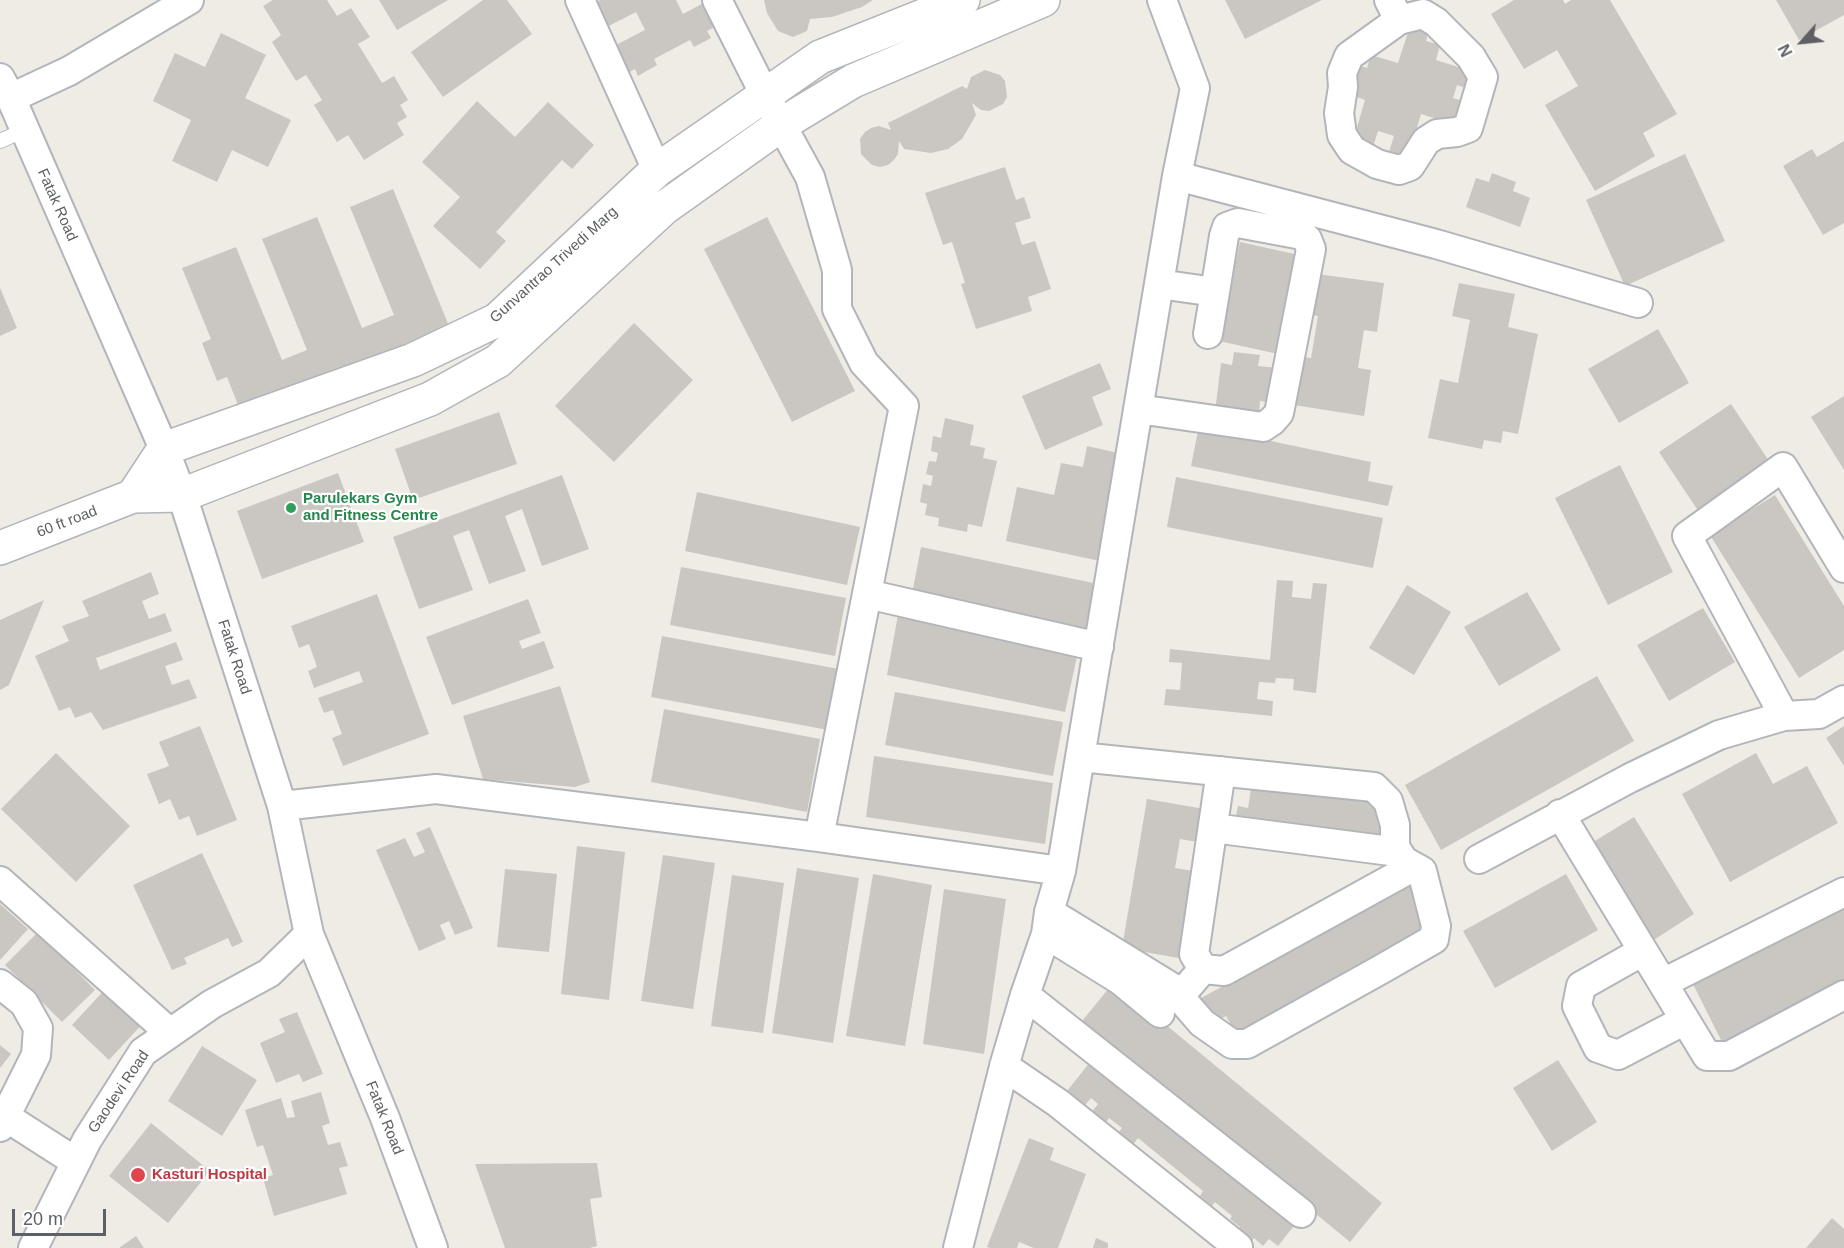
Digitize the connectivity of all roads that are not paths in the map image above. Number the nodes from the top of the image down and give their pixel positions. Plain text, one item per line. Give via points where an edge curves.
1 (189, 0) edge
2 (580, 0) edge
3 (717, 0) edge
4 (963, 0) edge
5 (1044, 0) edge
6 (1162, 0) edge
7 (1394, 10) edge
8 (5, 88) edge
9 (765, 95) junction
10 (782, 124) junction
11 (12, 136) edge
12 (657, 170) junction
13 (1177, 176) junction
14 (625, 222) junction
15 (1159, 284) junction
16 (1215, 292) junction
17 (1638, 303) dead end
18 (507, 331) junction
19 (1208, 334) dead end
20 (1138, 409) junction
21 (164, 449) junction
22 (182, 495) junction
23 (133, 496) junction
24 (0, 548) edge
25 (1844, 568) edge
26 (867, 594) junction
27 (1099, 647) junction
28 (1844, 700) edge
29 (1784, 716) junction
30 (1080, 757) junction
31 (1221, 771) junction
32 (282, 806) junction
33 (1560, 814) junction
34 (1214, 828) junction
35 (819, 837) junction
36 (1479, 859) dead end
37 (1406, 860) junction
38 (1061, 871) junction
39 (0, 881) edge
40 (1844, 892) edge
41 (1047, 923) junction
42 (309, 934) junction
43 (1643, 951) junction
44 (1203, 969) junction
45 (1664, 983) junction
46 (0, 984) edge
47 (1844, 994) edge
48 (1025, 995) junction
49 (1170, 1005) junction
50 (1685, 1020) junction
51 (170, 1033) junction
52 (1004, 1066) junction
53 (3, 1122) edge
54 (76, 1162) junction
55 (1301, 1213) dead end
56 (1238, 1247) edge
57 (33, 1248) edge
58 (434, 1248) edge
59 (958, 1248) edge

1 - 8 street via 69,70
2 - 12 street
3 - 9 street
4 - 9 street, Gunvantrao Trivedi Marg via 820,57
5 - 10 street via 853,81
6 - 13 street via 1195,88
7 - 7 street via 1423,14 1436,22 1472,57 1483,77 1468,128 1437,134 1426,141 1410,166 1399,170 1377,164 1352,150 1342,135 1339,113 1342,73 1349,56
8 - 11 street, Fatak Road
9 - 10 street
9 - 12 street, Gunvantrao Trivedi Marg
10 - 14 street via 664,208
10 - 26 street via 810,177 837,270 837,309 864,363 904,406
11 - 21 street, Fatak Road
12 - 14 street, Gunvantrao Trivedi Marg
13 - 15 street
13 - 17 street via 1436,244
14 - 18 street, Gunvantrao Trivedi Marg
15 - 16 street
15 - 20 street
16 - 19 street
16 - 20 street via 1227,227 1238,223 1308,239 1311,249 1279,413 1263,427
18 - 21 street, Gunvantrao Trivedi Marg via 413,360
18 - 22 street via 498,361 430,399
20 - 27 street
21 - 22 street, Fatak Road
21 - 23 street
22 - 23 street
22 - 32 street, Fatak Road
23 - 24 street, 60 ft road
25 - 29 street via 1784,467 1687,536
26 - 27 street
26 - 35 street
27 - 30 street
28 - 29 street via 1819,714
29 - 33 street via 1719,735
30 - 31 street
30 - 38 street
31 - 34 street
31 - 37 street via 1374,787 1388,801 1395,825 1395,847
32 - 35 street via 436,789
32 - 42 street, Fatak Road
33 - 36 street
33 - 43 street
34 - 37 street
34 - 44 street via 1194,954
35 - 38 street
37 - 44 street via 1224,971
37 - 49 street via 1422,871 1436,926 1434,939 1247,1044 1232,1044
38 - 41 street
39 - 51 street
40 - 45 street
41 - 48 street
41 - 49 street via 1171,987
42 - 51 street, Gaodevi Road via 269,973 212,1004
42 - 58 street, Fatak Road
43 - 45 street
43 - 50 street via 1581,986 1577,1006 1598,1048 1618,1055
44 - 49 street
45 - 50 street
46 - 53 street via 24,1003 38,1028 36,1055
47 - 50 street via 1729,1056 1707,1056
48 - 52 street
48 - 55 street
51 - 54 street, Gaodevi Road via 143,1052
52 - 56 street via 1058,1103
52 - 59 street
53 - 54 street
54 - 57 street, Gaodevi Road

